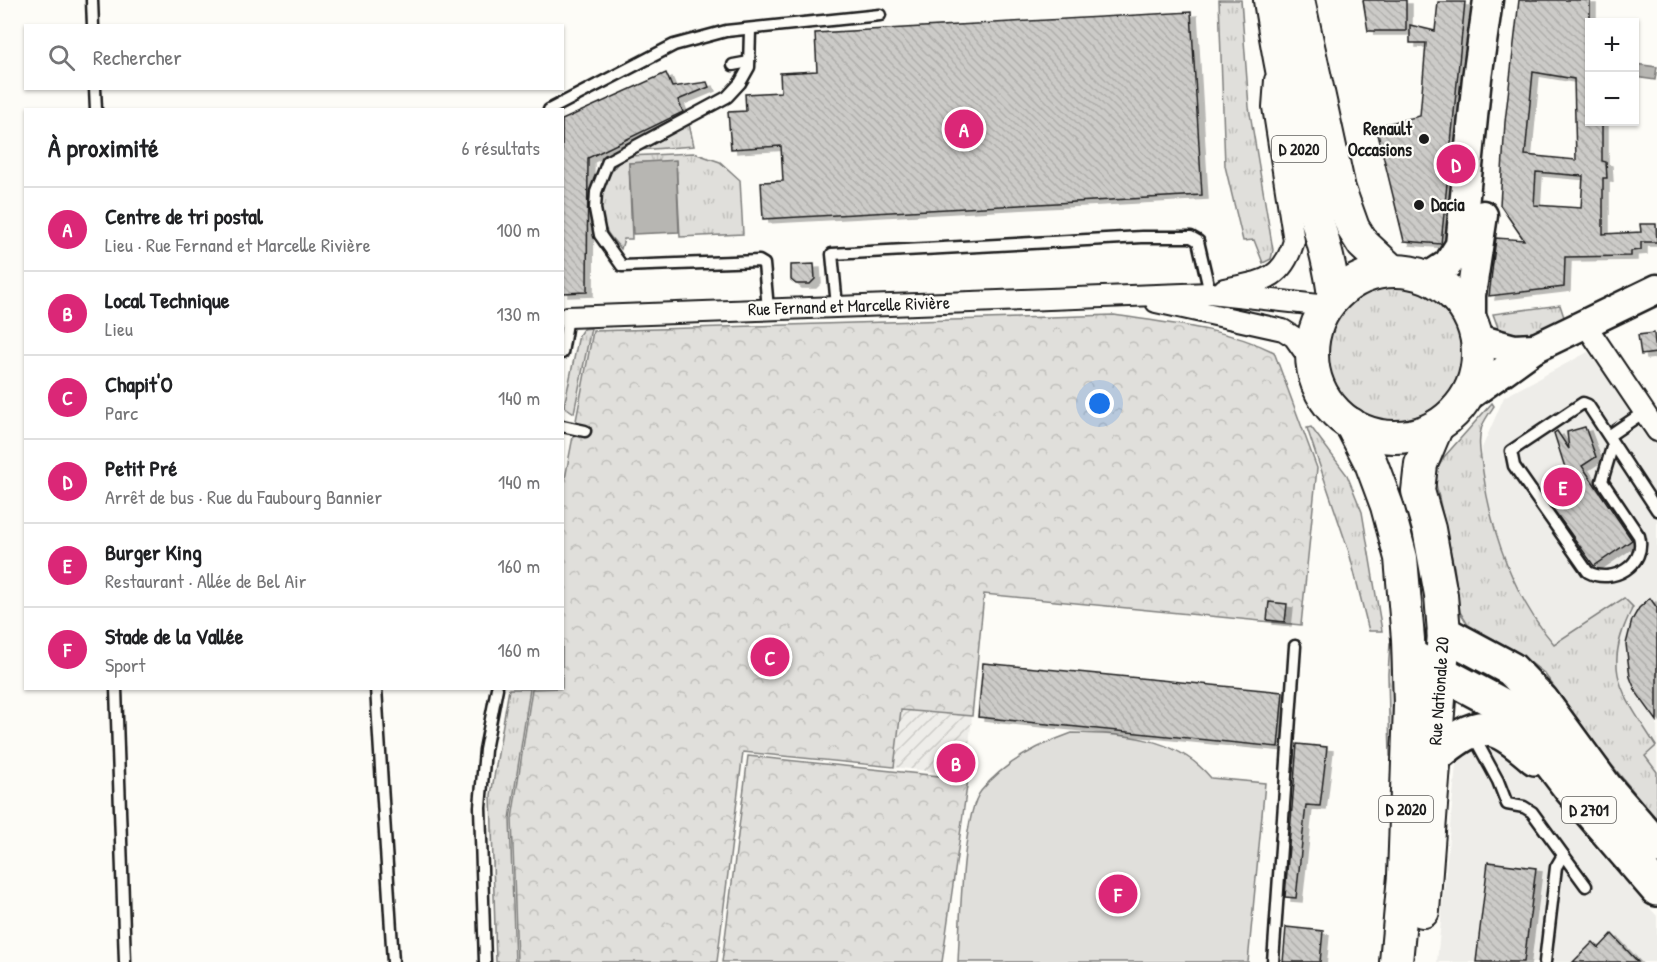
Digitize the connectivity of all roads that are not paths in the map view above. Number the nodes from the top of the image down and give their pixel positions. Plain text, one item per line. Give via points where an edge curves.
1 (92, 0) edge
2 (1270, 0) edge
3 (1298, 0) edge
4 (1488, 0) edge
5 (880, 15) dead end
6 (93, 24) edge
7 (750, 30) junction
8 (1278, 53) junction
9 (1481, 54) junction
10 (749, 62) junction
11 (733, 64) dead end
12 (95, 90) edge
13 (96, 108) edge
14 (553, 108) edge
15 (1392, 271) junction
16 (1428, 277) junction
17 (1657, 288) edge
18 (1210, 293) junction
19 (1130, 297) junction
20 (1330, 302) junction
21 (837, 306) junction
22 (768, 309) junction
23 (565, 317) edge
24 (1585, 324) junction
25 (1474, 329) junction
26 (1535, 348) junction
27 (1312, 364) junction
28 (1467, 397) junction
29 (1644, 412) junction
30 (1351, 424) junction
31 (564, 426) edge
32 (1437, 426) junction
33 (585, 431) dead end
34 (1657, 431) edge
35 (1612, 440) junction
36 (1657, 510) edge
37 (1444, 633) junction
38 (1295, 646) dead end
39 (1410, 656) junction
40 (1441, 674) junction
41 (116, 690) edge
42 (376, 690) edge
43 (497, 690) edge
44 (1470, 730) junction
45 (1435, 756) junction
46 (1570, 788) junction
47 (1657, 847) edge
48 (1563, 855) junction
49 (1586, 886) dead end
50 (1657, 889) edge
51 (125, 962) edge
52 (393, 962) edge
53 (484, 962) edge
54 (1273, 962) edge
55 (1396, 962) edge
56 (1418, 962) edge
57 (1545, 962) edge

1 - 6 lane
2 - 8 main road, D 2020
3 - 15 main road, D 2020 via 1339,189 1363,244
4 - 9 main road
5 - 7 lane
7 - 10 lane
7 - 14 lane via 726,31 674,45
8 - 18 street via 1273,107 1294,241 1290,255 1275,275 1263,282
8 - 20 main road, D 2020 via 1306,183 1332,270
9 - 16 main road via 1460,244 1448,264
9 - 25 main road via 1488,159 1471,294
10 - 11 lane
10 - 22 lane via 746,74 727,97 613,156 600,180 595,209 600,235 622,266 759,261 767,272
12 - 13 lane
15 - 16 main road, Rue Nationale 20 / D 2020
15 - 20 main road, Rue Nationale 20 / D 2020 via 1360,278
16 - 25 main road, Rue Nationale 20 / D 2020 via 1461,302
17 - 24 main road
18 - 19 street, Rue Fernand et Marcelle Rivière
18 - 20 street, Rue Fernand et Marcelle Rivière
18 - 21 lane via 1198,241 1191,237 1142,237 832,254
19 - 21 street, Rue Fernand et Marcelle Rivière
19 - 27 street, Rue Fernand et Marcelle Rivière via 1283,330 1294,337
20 - 27 main road, Rue Nationale 20 / D 2020 via 1314,334
21 - 22 street, Rue Fernand et Marcelle Rivière
22 - 23 street, Rue Fernand et Marcelle Rivière
24 - 26 main road
24 - 29 street
25 - 26 main road via 1514,349
25 - 28 main road, Rue Nationale 20 / D 2020 via 1478,363
26 - 28 main road
27 - 30 main road, Rue Nationale 20 / D 2020 via 1319,387 1332,408
28 - 32 main road, Rue Nationale 20 / D 2020 via 1454,414
29 - 34 street
29 - 35 lane
30 - 32 main road, Rue Nationale 20 / D 2020 via 1384,436 1420,434
30 - 39 main road, Rue Nationale 20 / D 2020 via 1371,463 1401,558
31 - 33 lane
32 - 37 main road, Rue Nationale 20 / D 2020 via 1420,464 1418,491 1442,595
35 - 35 lane via 1588,405 1582,404 1510,452 1514,466 1550,519 1588,572 1598,578 1616,576 1629,567 1641,544 1602,481
35 - 36 lane
37 - 40 main road, Rue Nationale 20
37 - 47 highway, D 2701 via 1511,669 1542,701 1605,788
38 - 54 lane
39 - 40 highway, D 2701
39 - 55 main road, Rue Nationale 20 / D 2020 via 1404,876
40 - 45 main road, Rue Nationale 20 / D 2020
40 - 46 highway, D 2701 via 1511,710
41 - 51 lane
42 - 52 lane
43 - 53 lane via 485,750 480,807
44 - 45 highway
44 - 46 highway, D 2701 via 1504,733
44 - 48 lane via 1507,804 1532,812
45 - 56 main road, Rue Nationale 20 / D 2020
46 - 50 highway, D 2701
48 - 49 lane
48 - 57 lane via 1556,867

